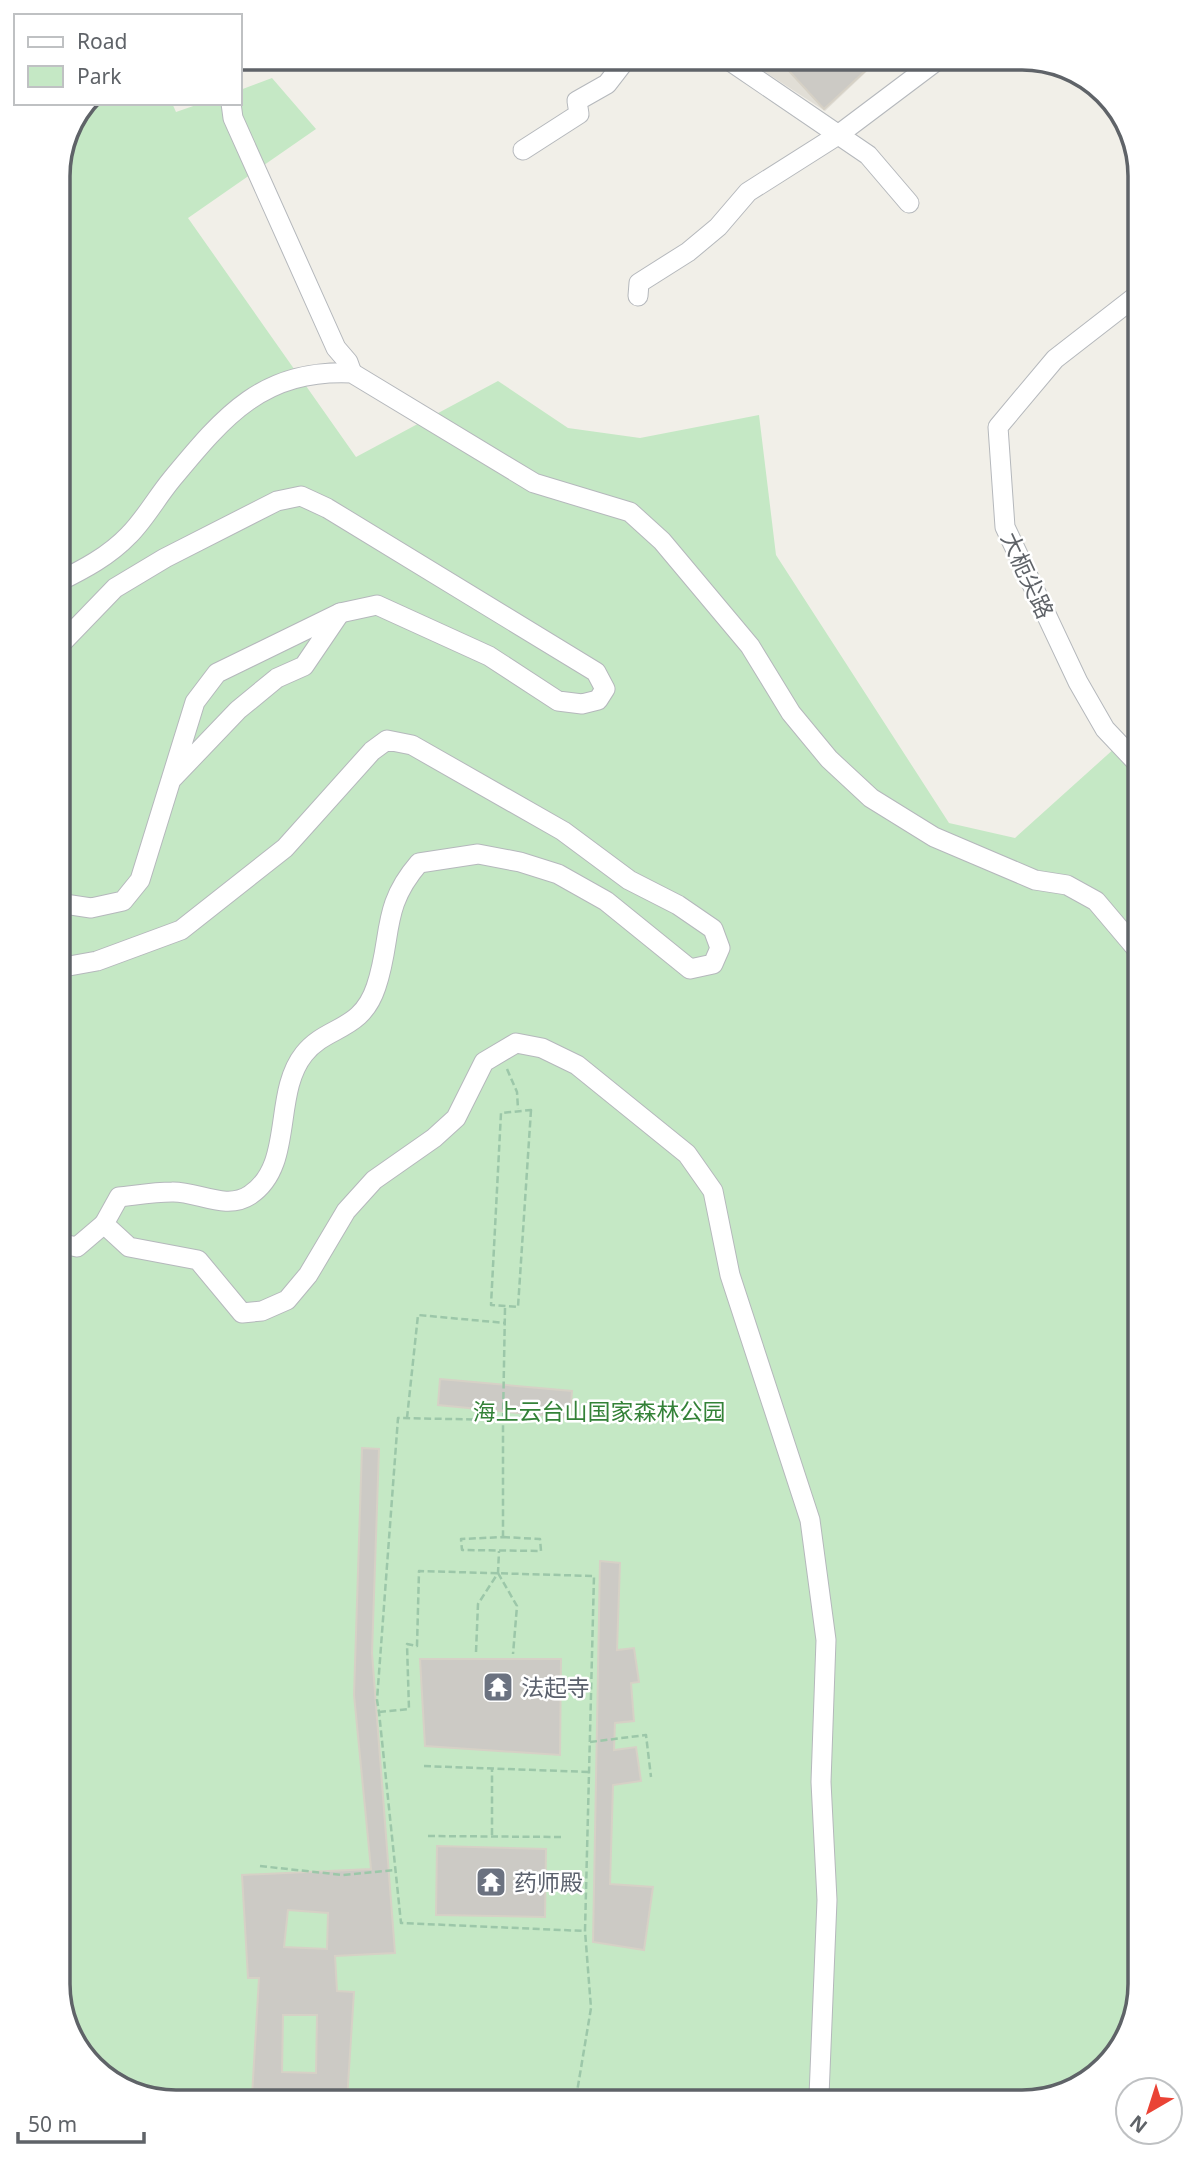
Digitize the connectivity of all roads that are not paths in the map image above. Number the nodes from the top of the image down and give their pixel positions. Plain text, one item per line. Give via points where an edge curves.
1 (618, 70) edge
2 (743, 70) edge
3 (924, 70) edge
4 (231, 105) edge
5 (838, 135) junction
6 (523, 150) dead end
7 (909, 203) dead end
8 (638, 296) dead end
9 (1128, 302) edge
10 (352, 373) junction
11 (70, 576) edge
12 (340, 613) junction
13 (70, 635) edge
14 (1128, 753) edge
15 (171, 780) junction
16 (70, 905) edge
17 (1128, 939) edge
18 (70, 966) edge
19 (104, 1224) junction
20 (70, 1246) edge
21 (819, 2090) edge

1 - 6 street via 607,84 577,101 579,114
2 - 5 street
3 - 5 street
4 - 10 street via 233,118 336,348
5 - 7 street via 869,155
5 - 8 street via 748,192 718,227 639,283
9 - 14 street, 大枙尖路 via 1055,359 998,427 1004,527 1079,682 1105,729
10 - 11 street via 319,371 276,383 233,411 130,534 99,562
10 - 17 street via 534,483 630,512 662,541 750,646 790,713 829,759 871,798 934,837 1096,901
12 - 13 street via 377,605 489,656 558,701 582,704 598,700 605,689 596,672 301,496 276,501 165,558 115,588
12 - 15 street via 304,666 277,678 238,710
12 - 15 street via 217,673 195,702
15 - 16 street via 140,880 123,901 91,908
18 - 19 street via 97,961 181,930 285,848 387,740 412,745 563,831 629,880 713,929 720,948 713,964 690,969 606,901 558,874 520,862 478,853 419,863 394,898 376,988 362,1015 304,1053 287,1089 272,1171 249,1196 223,1202 175,1191 119,1197
19 - 20 street via 77,1247
19 - 21 street via 129,1247 198,1259 242,1312 262,1311 287,1300 346,1210 374,1180 456,1118 484,1062 516,1043 542,1048 577,1065 687,1154 713,1191 730,1275 810,1520 826,1640 821,1782 827,1900

